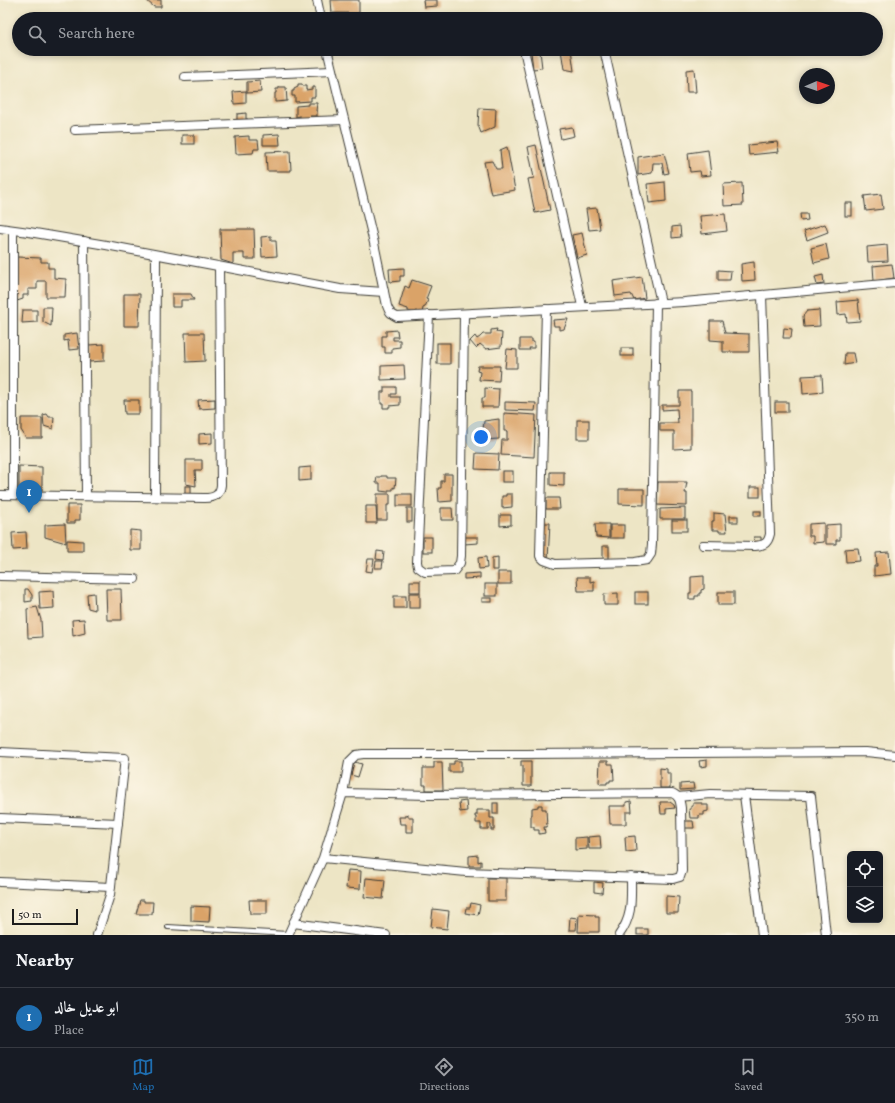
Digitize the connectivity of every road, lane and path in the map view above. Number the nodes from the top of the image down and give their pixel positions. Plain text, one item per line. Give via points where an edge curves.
1 (317, 0) edge
2 (319, 12) edge
3 (329, 56) edge
4 (525, 56) edge
5 (606, 56) edge
6 (332, 71) junction
7 (185, 77) dead end
8 (344, 120) junction
9 (75, 130) dead end
10 (0, 228) edge
11 (12, 230) junction
12 (84, 241) junction
13 (156, 255) junction
14 (219, 267) junction
15 (895, 283) edge
16 (384, 292) junction
17 (762, 295) junction
18 (659, 303) junction
19 (582, 306) junction
20 (546, 309) junction
21 (464, 314) junction
22 (429, 316) junction
23 (0, 495) edge
24 (13, 495) junction
25 (86, 496) junction
26 (155, 497) junction
27 (703, 544) dead end
28 (0, 576) edge
29 (135, 579) dead end
30 (0, 752) edge
31 (895, 755) edge
32 (343, 793) junction
33 (744, 795) junction
34 (678, 798) junction
35 (0, 818) edge
36 (118, 823) junction
37 (323, 858) junction
38 (631, 877) junction
39 (0, 882) edge
40 (111, 887) junction
41 (293, 923) junction
42 (168, 928) dead end
43 (358, 933) edge
44 (97, 935) edge
45 (288, 935) edge
46 (386, 935) edge
47 (619, 935) edge
48 (762, 935) edge
49 (826, 935) edge

1 - 2 street
3 - 6 street
4 - 19 street
5 - 18 street
6 - 7 street
6 - 8 street
8 - 9 street
8 - 16 street
10 - 11 street
11 - 12 street
11 - 24 street
12 - 13 street
12 - 25 street
13 - 14 street
13 - 26 street
14 - 16 street via 340,289
14 - 26 street via 221,489 217,496 212,498
15 - 17 street
16 - 22 street via 388,310 397,317
17 - 18 street
17 - 27 street via 770,534 768,542 764,545
18 - 19 street
18 - 20 street via 652,544 651,554 647,560 635,562 555,564 540,556
19 - 20 street
20 - 21 street
21 - 22 street
21 - 22 street via 460,563 454,571 425,572 418,568 417,562
23 - 24 street
24 - 25 street
25 - 26 street
28 - 29 street
30 - 36 street via 125,758
31 - 32 street via 866,752 363,754 356,755 349,762
32 - 34 street via 672,793
32 - 37 street
33 - 34 street via 710,794
33 - 48 street
33 - 49 street via 811,796
34 - 38 street via 681,808 680,877
35 - 36 street
36 - 40 street
37 - 38 street via 466,872
37 - 41 street
38 - 47 street via 631,910
39 - 40 street
40 - 44 street
41 - 43 street
41 - 45 street
42 - 45 lane
43 - 46 street

